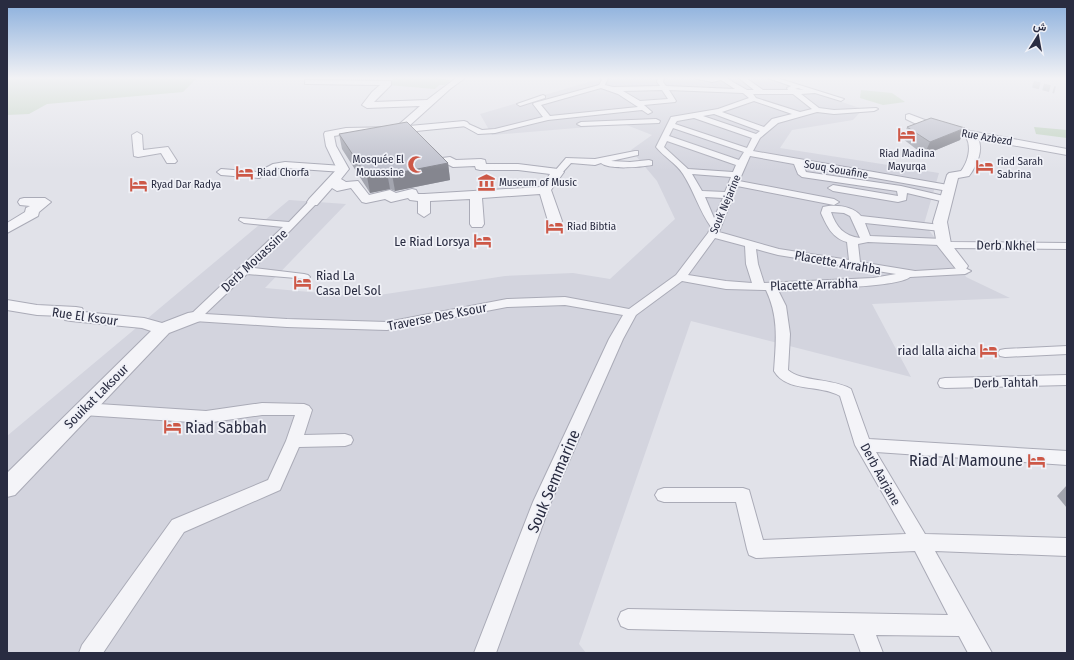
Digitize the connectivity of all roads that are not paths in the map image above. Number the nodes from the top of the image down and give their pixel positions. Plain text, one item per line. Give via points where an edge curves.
1 (423, 109) edge
2 (558, 109) dead end
3 (625, 109) edge
4 (647, 109) edge
5 (713, 109) edge
6 (714, 109) edge
7 (720, 109) edge
8 (729, 109) edge
9 (783, 109) edge
10 (816, 109) joint
11 (874, 109) dead end
12 (542, 111) junction
13 (606, 113) junction
14 (742, 113) dead end
15 (530, 114) dead end
16 (798, 114) junction
17 (695, 116) junction
18 (909, 117) dead end
19 (548, 118) junction
20 (774, 120) junction
21 (664, 123) junction
22 (807, 123) dead end
23 (464, 124) joint
24 (576, 124) dead end
25 (546, 127) dead end
26 (404, 129) junction
27 (495, 131) junction
28 (722, 133) junction
29 (970, 134) junction
30 (136, 135) dead end
31 (710, 138) junction
32 (700, 142) junction
33 (690, 146) junction
34 (748, 151) junction
35 (1067, 152) edge
36 (635, 153) dead end
37 (171, 161) dead end
38 (595, 162) junction
39 (798, 162) junction
40 (649, 163) dead end
41 (343, 169) junction
42 (686, 171) junction
43 (221, 172) dead end
44 (558, 172) junction
45 (253, 175) junction
46 (736, 179) junction
47 (331, 182) junction
48 (826, 182) junction
49 (242, 184) dead end
50 (546, 190) junction
51 (947, 193) junction
52 (476, 194) junction
53 (699, 194) junction
54 (730, 196) junction
55 (424, 198) junction
56 (24, 202) dead end
57 (313, 202) joint
58 (836, 206) junction
59 (424, 213) dead end
60 (858, 219) junction
61 (244, 220) dead end
62 (554, 221) dead end
63 (477, 224) dead end
64 (292, 225) junction
65 (940, 228) junction
66 (7, 229) edge
67 (715, 230) junction
68 (866, 239) junction
69 (852, 240) junction
70 (944, 243) junction
71 (750, 245) junction
72 (1067, 246) edge
73 (855, 265) junction
74 (963, 268) joint
75 (243, 270) junction
76 (916, 274) junction
77 (304, 277) dead end
78 (680, 277) junction
79 (764, 286) junction
80 (7, 305) edge
81 (631, 313) junction
82 (194, 317) junction
83 (163, 329) junction
84 (1067, 350) edge
85 (1005, 353) dead end
86 (1067, 380) edge
87 (945, 383) dead end
88 (82, 409) junction
89 (345, 440) dead end
90 (294, 441) junction
91 (864, 445) junction
92 (1067, 458) edge
93 (7, 488) edge
94 (664, 495) dead end
95 (920, 542) junction
96 (1067, 547) edge
97 (628, 619) dead end
98 (861, 624) junction
99 (965, 626) junction
100 (90, 653) edge
101 (485, 653) edge
102 (872, 653) edge
103 (981, 653) edge

1 - 26 street
2 - 12 street
3 - 13 street
4 - 21 street
5 - 21 street
6 - 17 street
7 - 20 street
8 - 14 street
9 - 16 street
10 - 11 street via 834,112
10 - 16 street
12 - 15 street
12 - 19 street
13 - 19 street
13 - 21 street
16 - 20 street
17 - 21 street
17 - 34 street
18 - 29 street, Rue Azbezd via 926,125
19 - 27 street
20 - 22 street
20 - 34 street
21 - 24 street
21 - 28 street
21 - 31 street
21 - 32 street
21 - 33 street
21 - 42 street via 660,147
23 - 26 street
23 - 27 street via 481,132
25 - 27 street
26 - 41 street via 330,134 331,146
26 - 44 street via 438,162 482,162 480,167 518,167
28 - 31 street
28 - 34 street
29 - 35 street, Rue Azbezd
29 - 51 street via 975,143 971,165 965,174 953,174
30 - 37 street via 138,154 164,150
31 - 32 street
31 - 34 street
32 - 33 street
32 - 34 street
33 - 34 street
34 - 39 street, Souq Souafine
34 - 46 street, Souk Nejarine
36 - 38 street
38 - 40 street via 623,165
38 - 44 street via 569,160
39 - 48 street via 802,174
39 - 51 street, Souq Souafine
41 - 45 street via 282,165 261,175
41 - 47 street
42 - 46 street
42 - 53 street
43 - 45 street
44 - 50 street
45 - 49 street
46 - 54 street, Souk Nejarine
46 - 58 street
47 - 55 street via 340,182 337,187 354,184 366,199 390,194 391,198 412,193 414,197
47 - 57 street
48 - 51 street via 898,199 903,198 901,189
48 - 58 street
50 - 52 street
50 - 62 street
51 - 65 street
52 - 55 street
52 - 63 street
53 - 54 street
53 - 67 street
54 - 67 street, Souk Nejarine
55 - 59 street
56 - 66 street via 44,202 32,211 33,213
57 - 64 street, Derb Mouassine
58 - 60 street via 853,212
58 - 69 street via 826,210 826,213 838,235
60 - 65 street
60 - 68 street
61 - 64 street
64 - 75 street, Derb Mouassine
65 - 70 street
67 - 71 street, Placette Arrahba
67 - 78 street, Souk Nejarine
68 - 69 street, Derb Nkhel
68 - 70 street, Derb Nkhel
69 - 73 street
70 - 72 street, Derb Nkhel
70 - 74 street
71 - 73 street, Placette Arrahba
71 - 79 street via 752,264
73 - 76 street, Placette Arrahba
74 - 76 street, Placette Arrahba
75 - 77 street
75 - 82 street, Derb Mouassine
76 - 79 street, Placette Arrabha via 873,282
78 - 79 street, Placette Arrabha via 726,285
78 - 81 street, Souk Nejarine
79 - 91 street, Derb Aarjane via 780,306 783,334 781,371 792,378 843,391 848,396
80 - 83 street, Rue El Ksour via 36,310 76,312 71,316 144,322
81 - 82 street, Traverse Des Ksour via 565,301 507,303 387,326
81 - 101 street, Souk Semmarine via 616,339 542,502
82 - 83 street, Souikat Laksour
83 - 88 street, Souikat Laksour
84 - 85 street
86 - 87 street, Derb Tahtah
88 - 90 street via 206,417 262,409 304,410
88 - 93 street, Souikat Laksour
89 - 90 street
90 - 100 street via 274,485 178,526
91 - 92 street
91 - 95 street, Derb Aarjane
94 - 95 street via 743,495 756,549
95 - 96 street
95 - 99 street, Derb Aarjane
97 - 98 street
98 - 99 street
98 - 102 street
99 - 103 street, Derb Aarjane

